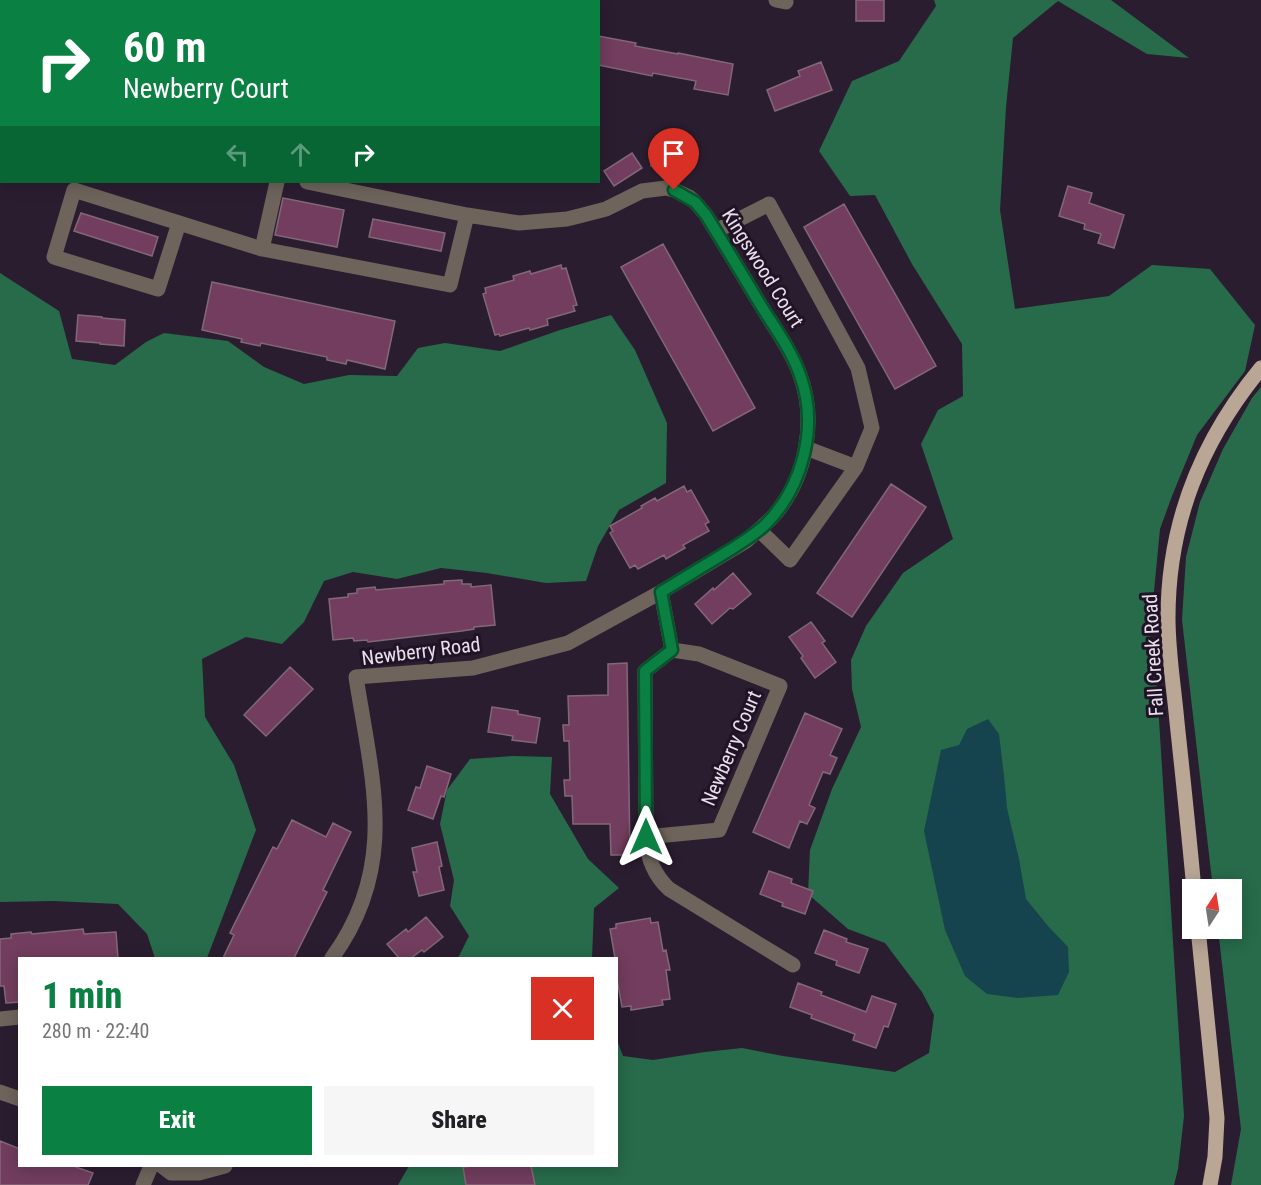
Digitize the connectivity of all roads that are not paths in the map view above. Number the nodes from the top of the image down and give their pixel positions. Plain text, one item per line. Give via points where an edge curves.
1 (277, 183) edge
2 (312, 183) edge
3 (467, 215) junction
4 (179, 223) junction
5 (716, 231) junction
6 (262, 249) junction
7 (1261, 368) edge
8 (806, 447) junction
9 (856, 467) junction
10 (759, 530) junction
11 (661, 592) junction
12 (672, 650) junction
13 (646, 837) junction
14 (1193, 879) edge
15 (1199, 939) edge
16 (333, 957) edge
17 (793, 965) dead end
18 (18, 1017) edge
19 (0, 1019) edge
20 (0, 1092) edge
21 (18, 1098) edge
22 (163, 1167) edge
23 (221, 1167) edge
24 (1210, 1185) edge

1 - 6 street
2 - 3 street, Kingswood Court
3 - 5 street, Kingswood Court via 519,223 567,219 606,209 642,191 666,188 695,202
3 - 6 street via 450,285
4 - 4 street via 74,190 54,257 158,289
4 - 6 street
5 - 8 street, Kingswood Court via 795,361 808,408
5 - 9 street via 769,204 858,368 872,428
7 - 14 main road, Fall Creek Road via 1233,404 1204,454 1182,515 1173,555 1168,596 1169,645
8 - 9 street
8 - 10 street, Newberry Road via 789,494
9 - 10 street via 790,560
10 - 11 street, Newberry Road
11 - 12 street
11 - 16 street, Newberry Road via 568,643 473,668 356,677 374,794 376,834 363,899
12 - 13 street via 645,671
12 - 13 street, Newberry Court via 699,654 780,686 719,830
13 - 17 street via 652,865 663,884
15 - 24 main road via 1217,1118
18 - 19 street
20 - 21 street
22 - 23 street via 171,1173 199,1173

